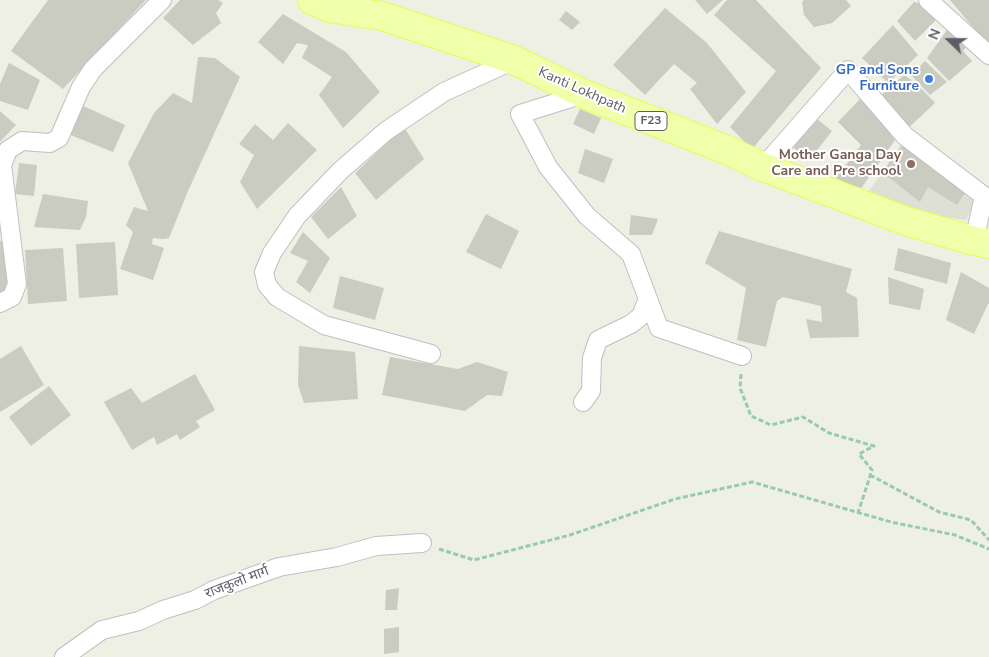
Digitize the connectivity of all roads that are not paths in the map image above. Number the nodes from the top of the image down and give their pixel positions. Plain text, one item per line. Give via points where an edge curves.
1 (162, 0) edge
2 (312, 0) edge
3 (928, 0) edge
4 (989, 55) edge
5 (514, 60) junction
6 (584, 94) junction
7 (763, 167) junction
8 (982, 243) edge
9 (648, 299) junction
10 (0, 303) edge
11 (431, 354) dead end
12 (742, 356) road end
13 (582, 402) dead end
14 (422, 543) road end
15 (64, 657) edge

1 - 10 street via 93,70 81,87 59,138 50,143 22,141 8,150 2,164 17,284 12,297
2 - 5 main road, Kanti Lokhpath / F23 via 330,8 382,16
3 - 4 street
5 - 6 main road, Kanti Lokhpath / F23
5 - 11 street via 444,92 386,131 297,216 272,253 264,272 266,285 277,296 324,325
6 - 7 main road, Kanti Lokhpath / F23
6 - 9 street via 520,114 548,167 587,216 631,254
7 - 8 main road, Kanti Lokhpath / F23 via 906,222
7 - 8 street via 848,70 905,136 984,196
9 - 12 street via 659,328
9 - 13 street via 641,316 598,340 592,358 591,392
14 - 15 street, राजकुलो मार्ग via 376,546 279,567 139,622 102,630

